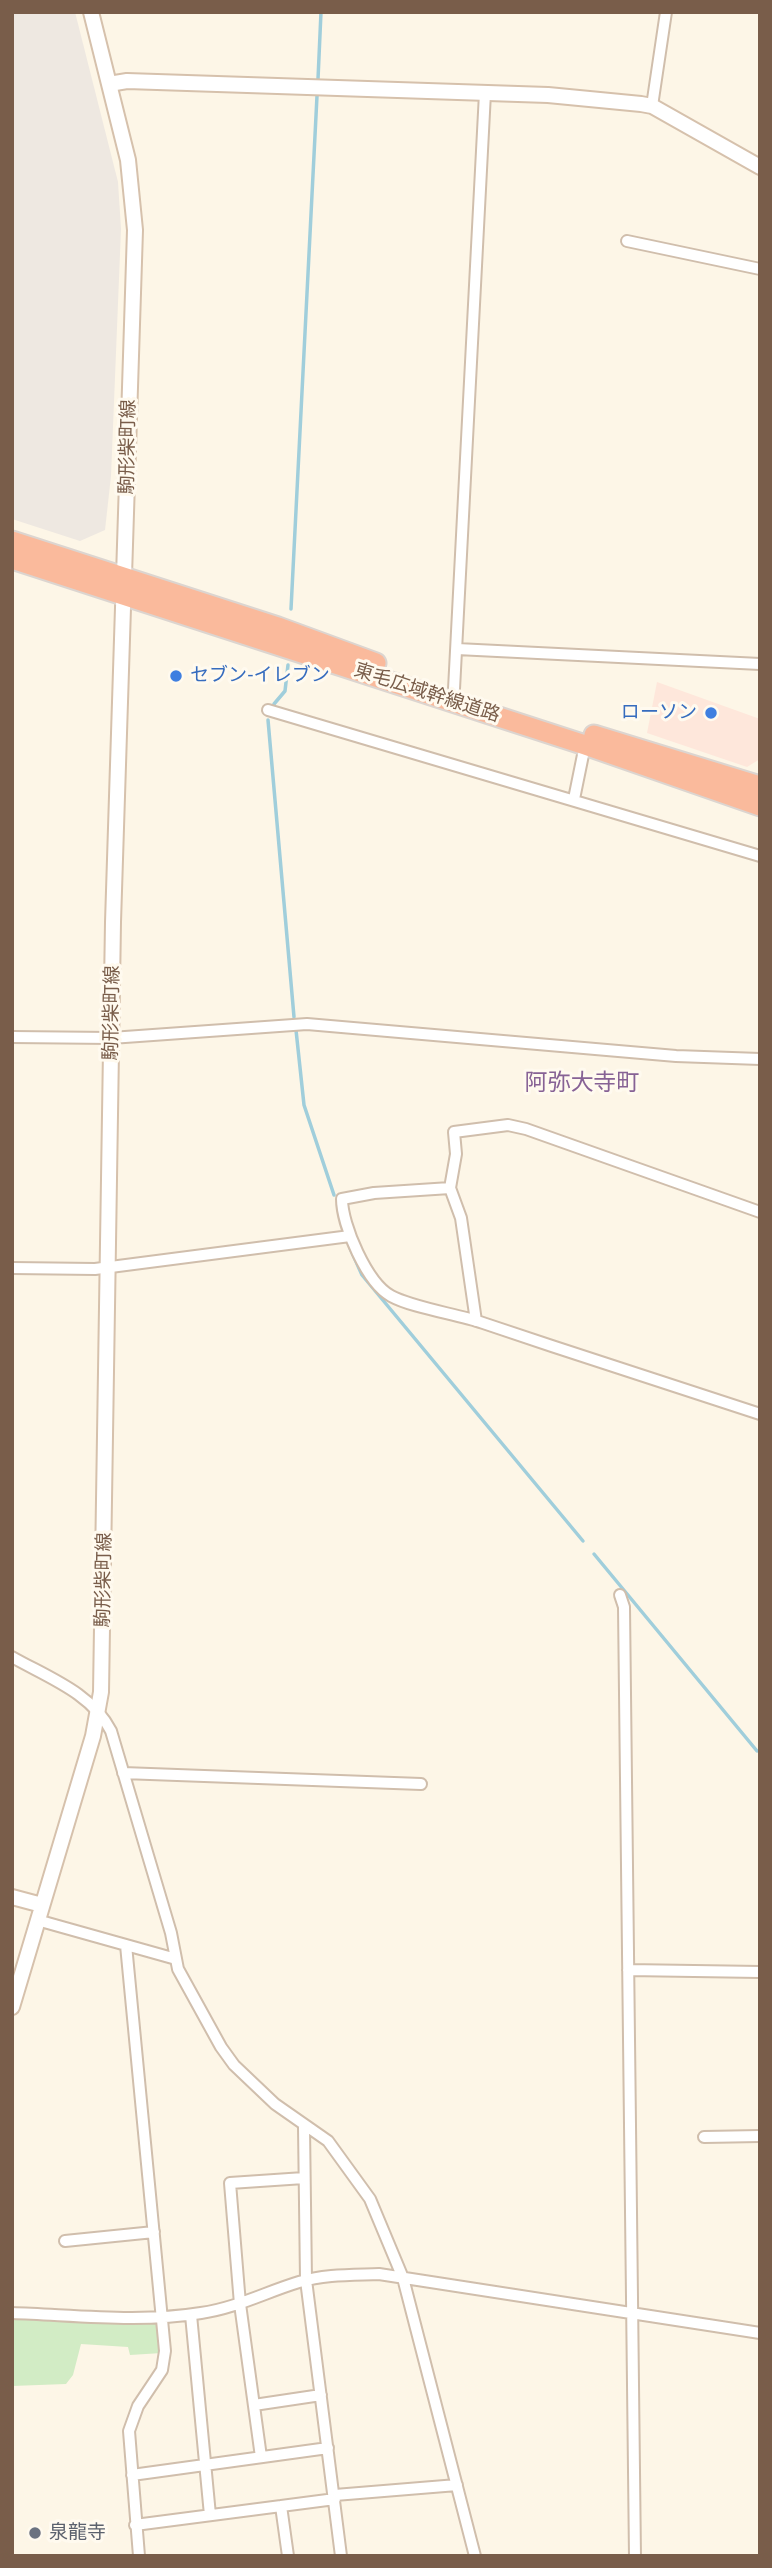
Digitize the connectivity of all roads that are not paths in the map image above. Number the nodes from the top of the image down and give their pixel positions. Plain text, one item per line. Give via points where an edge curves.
1 (91, 12) edge
2 (666, 12) edge
3 (109, 84) junction
4 (485, 93) junction
5 (652, 106) junction
6 (760, 167) edge
7 (627, 240) dead end
8 (760, 269) edge
9 (12, 541) edge
10 (12, 559) edge
11 (125, 587) junction
12 (457, 649) junction
13 (760, 664) edge
14 (454, 689) junction
15 (268, 710) dead end
16 (585, 745) junction
17 (760, 786) edge
18 (573, 799) junction
19 (760, 806) edge
20 (760, 856) edge
21 (12, 1037) edge
22 (111, 1038) junction
23 (760, 1059) edge
24 (450, 1188) junction
25 (760, 1212) edge
26 (350, 1236) junction
27 (12, 1268) edge
28 (108, 1268) junction
29 (476, 1321) junction
30 (760, 1414) edge
31 (620, 1595) dead end
32 (12, 1657) edge
33 (99, 1710) junction
34 (123, 1773) junction
35 (421, 1784) dead end
36 (12, 1896) edge
37 (12, 1904) edge
38 (40, 1912) junction
39 (126, 1945) junction
40 (176, 1959) junction
41 (628, 1970) junction
42 (760, 1972) edge
43 (12, 2007) edge
44 (304, 2127) junction
45 (760, 2136) edge
46 (704, 2137) dead end
47 (304, 2178) junction
48 (154, 2232) junction
49 (65, 2241) dead end
50 (403, 2278) junction
51 (306, 2280) junction
52 (240, 2305) junction
53 (12, 2313) edge
54 (632, 2314) junction
55 (191, 2315) junction
56 (162, 2317) junction
57 (760, 2333) edge
58 (321, 2395) junction
59 (254, 2405) junction
60 (328, 2448) junction
61 (261, 2457) junction
62 (205, 2465) junction
63 (132, 2474) junction
64 (457, 2485) junction
65 (335, 2497) junction
66 (281, 2506) junction
67 (210, 2515) junction
68 (135, 2525) junction
69 (139, 2556) edge
70 (288, 2556) edge
71 (341, 2556) edge
72 (475, 2556) edge
73 (635, 2556) edge

1 - 3 main road, 駒形柴町線
2 - 5 street
3 - 4 main road
3 - 11 main road, 駒形柴町線 via 134,207
4 - 5 main road
4 - 12 street
5 - 6 main road
7 - 8 street
9 - 11 highway, 東毛広域幹線道路
10 - 11 highway, 東毛広域幹線道路
11 - 14 highway, 東毛広域幹線道路
11 - 16 highway, 東毛広域幹線道路
11 - 22 main road, 駒形柴町線
12 - 13 street
12 - 14 street
14 - 17 highway, 東毛広域幹線道路
15 - 18 street
16 - 18 street
16 - 19 highway, 東毛広域幹線道路
18 - 20 street
21 - 22 street
22 - 23 street via 306,1024
22 - 28 main road, 駒形柴町線
24 - 25 street via 456,1154 454,1132 508,1125
24 - 26 street via 342,1199
24 - 29 street via 461,1217
26 - 28 street
26 - 29 street via 365,1266 391,1296
27 - 28 street
28 - 33 main road, 駒形柴町線
29 - 30 street
31 - 41 street via 624,1607
32 - 33 street
33 - 34 street via 111,1731
33 - 38 main road, 駒形柴町線
34 - 35 street
34 - 40 street
36 - 38 main road
37 - 38 main road
38 - 39 street
38 - 43 main road, 駒形柴町線
39 - 40 street
39 - 48 street
40 - 44 street via 226,2056
41 - 42 street
41 - 54 street
44 - 47 street
44 - 50 street via 328,2141 364,2188
45 - 46 street
47 - 51 street
47 - 52 street via 230,2183
48 - 49 street
48 - 56 street
50 - 51 street via 379,2274
50 - 54 street
50 - 64 street
51 - 52 street
51 - 58 street
52 - 55 street
52 - 59 street
53 - 56 street
54 - 57 street
54 - 73 street
55 - 56 street
55 - 62 street
56 - 63 street via 163,2370 130,2424
58 - 59 street
58 - 60 street
59 - 61 street
60 - 61 street
60 - 65 street
61 - 62 street
62 - 63 street
62 - 67 street
63 - 68 street
64 - 65 street
64 - 72 street
65 - 66 street
65 - 71 street
66 - 67 street
66 - 70 street
67 - 68 street
68 - 69 street

